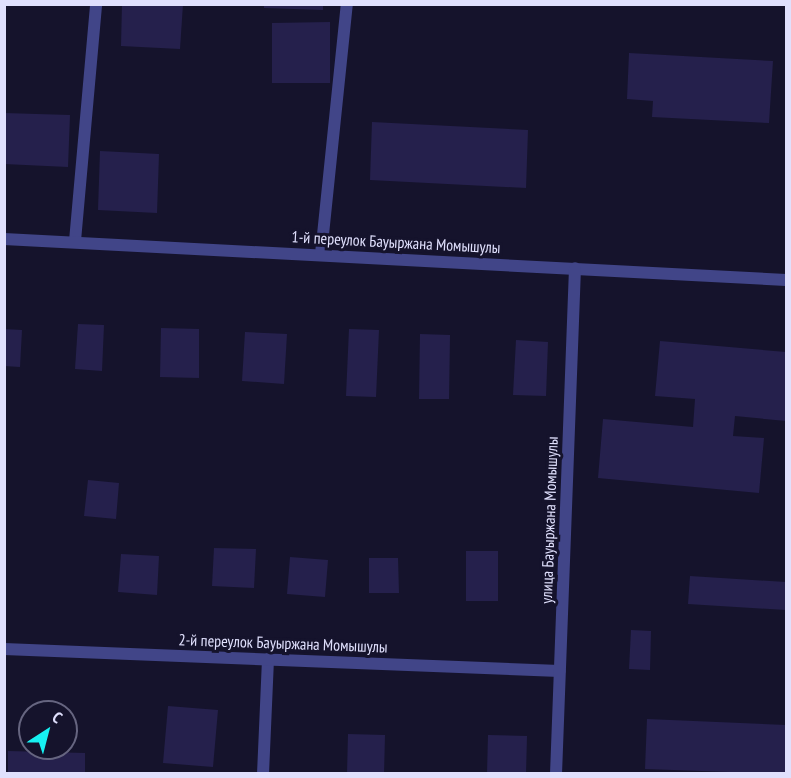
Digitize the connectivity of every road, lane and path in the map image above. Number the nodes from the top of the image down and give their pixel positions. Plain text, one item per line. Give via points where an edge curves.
1 (96, 4) edge
2 (347, 4) edge
3 (4, 239) edge
4 (75, 241) junction
5 (321, 254) junction
6 (575, 268) junction
7 (786, 280) edge
8 (4, 649) edge
9 (268, 659) junction
10 (560, 671) junction
11 (263, 774) edge
12 (556, 774) edge

1 - 4 street
2 - 5 street
3 - 4 street, 1-й переулок Бауыржана Момышулы
4 - 5 street, 1-й переулок Бауыржана Момышулы
5 - 6 street, 1-й переулок Бауыржана Момышулы
6 - 7 street, 1-й переулок Бауыржана Момышулы
6 - 10 street, улица Бауыржана Момышулы
8 - 9 street, 2-й переулок Бауыржана Момышулы
9 - 10 street, 2-й переулок Бауыржана Момышулы
9 - 11 street
10 - 12 street, улица Бауыржана Момышулы

